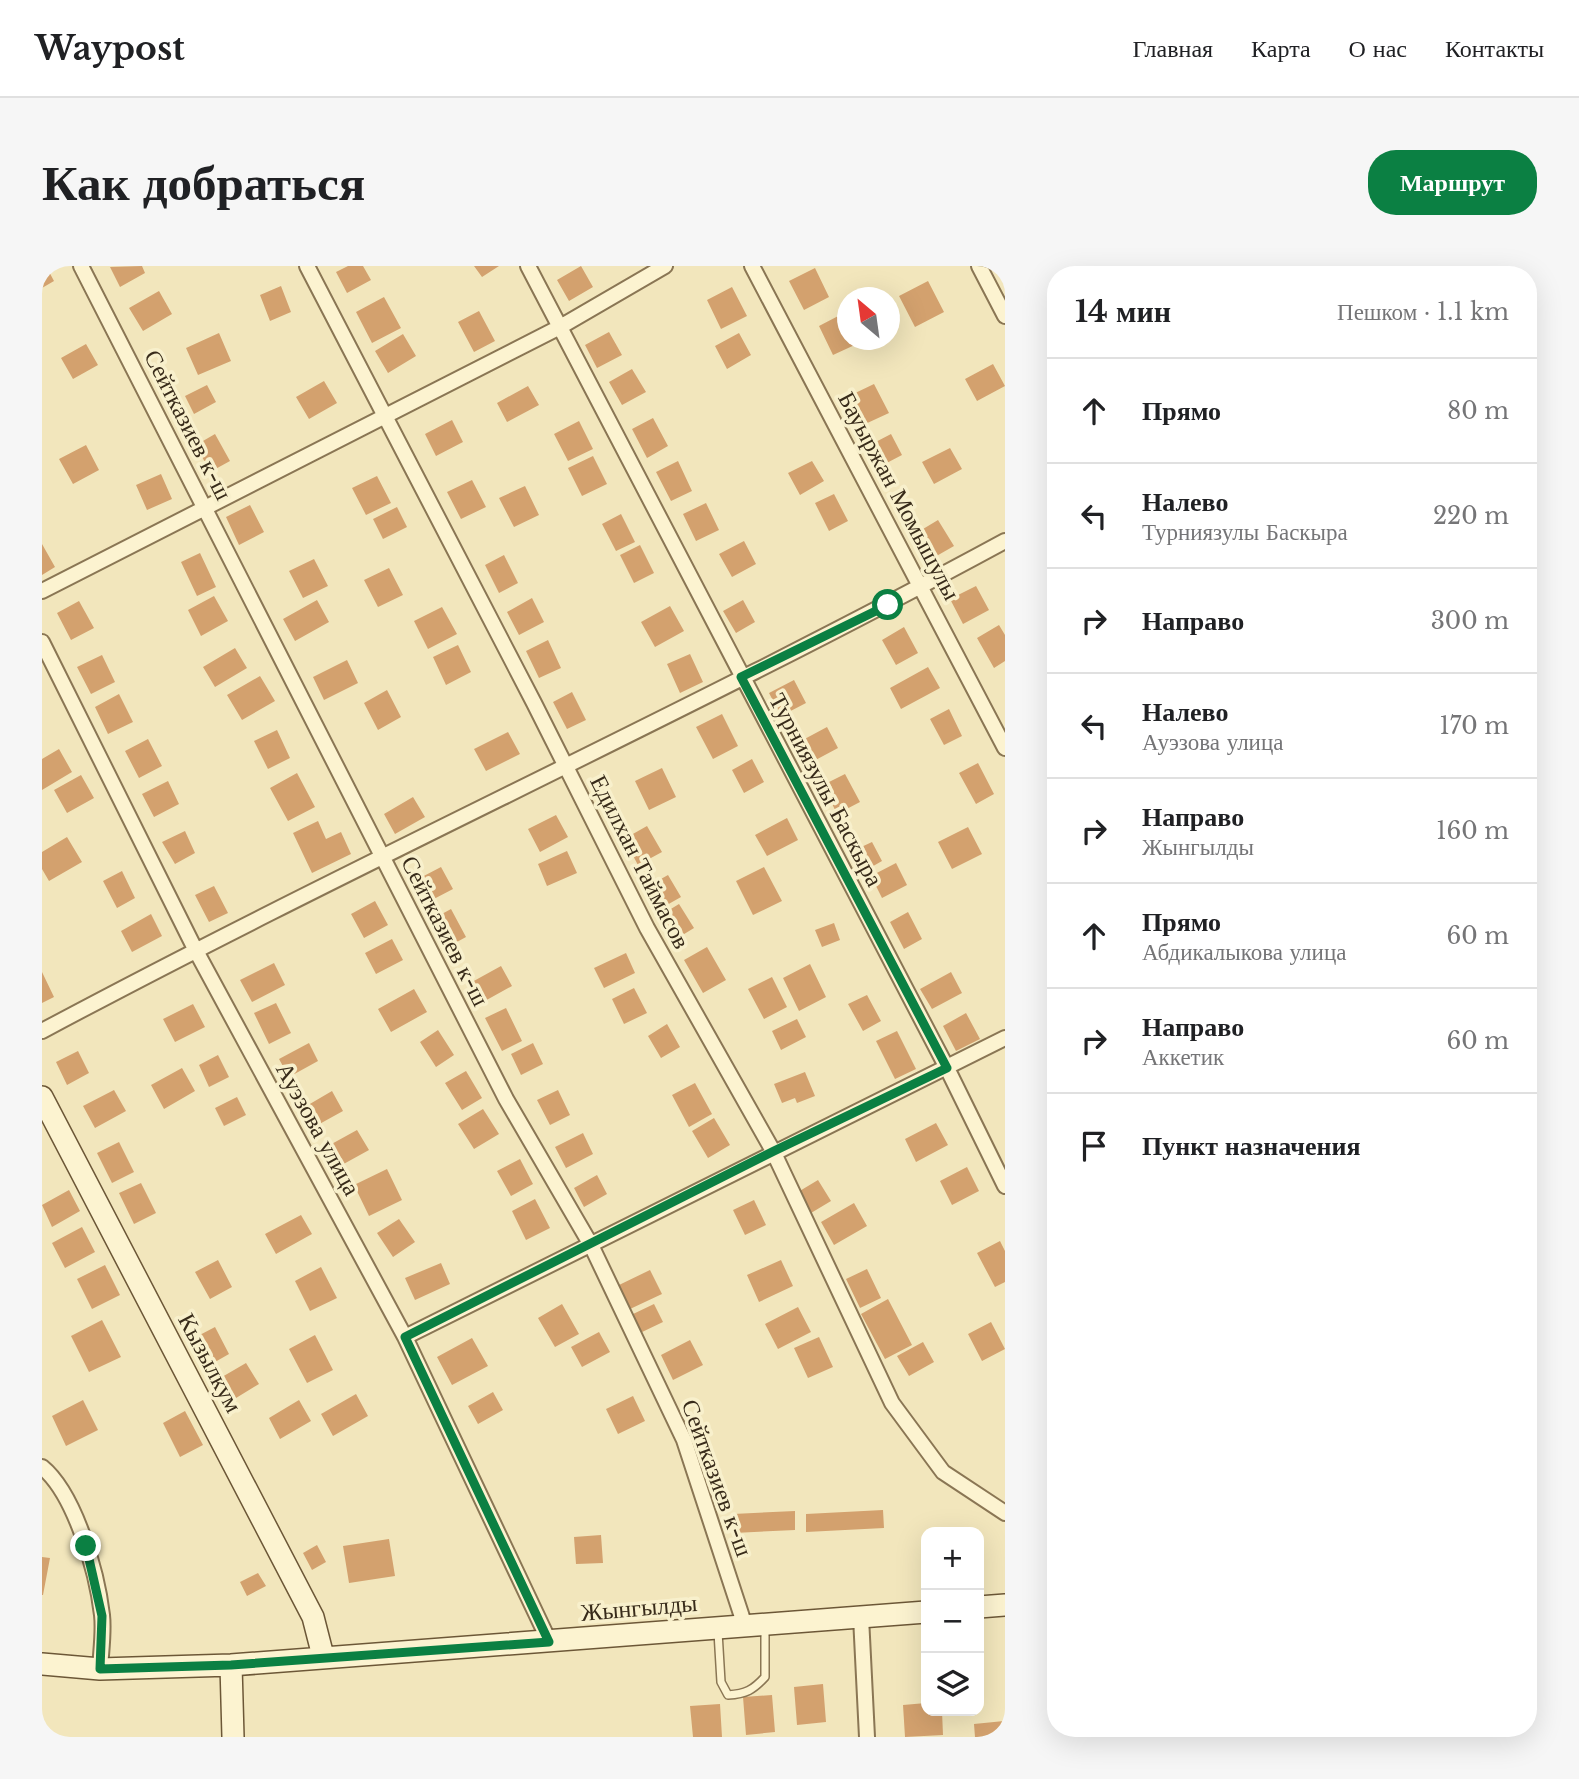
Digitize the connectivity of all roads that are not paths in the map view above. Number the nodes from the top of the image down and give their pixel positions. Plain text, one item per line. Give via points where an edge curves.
1 (81, 266) edge
2 (307, 266) edge
3 (528, 266) edge
4 (665, 266) edge
5 (752, 266) edge
6 (979, 266) edge
7 (1005, 316) edge
8 (560, 327) junction
9 (384, 416) junction
10 (205, 509) junction
11 (1005, 541) edge
12 (920, 587) junction
13 (42, 591) edge
14 (42, 642) edge
15 (741, 677) junction
16 (1005, 748) edge
17 (565, 765) junction
18 (382, 857) junction
19 (195, 949) junction
20 (42, 1031) edge
21 (1005, 1038) edge
22 (947, 1068) junction
23 (42, 1097) edge
24 (774, 1151) junction
25 (1005, 1186) edge
26 (591, 1245) junction
27 (405, 1337) junction
28 (42, 1467) edge
29 (1005, 1513) edge
30 (1005, 1605) edge
31 (984, 1607) edge
32 (921, 1612) edge
33 (861, 1617) junction
34 (755, 1625) junction
35 (718, 1628) junction
36 (549, 1642) junction
37 (323, 1656) junction
38 (42, 1664) edge
39 (231, 1665) junction
40 (100, 1669) junction
41 (233, 1737) edge
42 (867, 1737) edge

1 - 10 street, Сейтказиев к-ш
2 - 9 street, Едилхан Таймасов
3 - 8 street, Турниязулы Баскыра
4 - 8 street
5 - 12 street, Бауыржан Момышулы
6 - 7 street
8 - 9 street
8 - 15 street, Турниязулы Баскыра
9 - 10 street
9 - 17 street, Едилхан Таймасов
10 - 13 street
10 - 18 street, Сейтказиев к-ш
11 - 12 street
12 - 15 street
12 - 16 street, Бауыржан Момышулы
14 - 19 street, Ауэзова улица
15 - 17 street
15 - 22 street, Турниязулы Баскыра
17 - 18 street
17 - 24 street, Едилхан Таймасов via 647,928
18 - 19 street
18 - 26 street, Сейтказиев к-ш via 506,1099
19 - 20 street
19 - 27 street, Ауэзова улица
21 - 22 street
22 - 24 street
22 - 25 street, Турниязулы Баскыра
23 - 37 street, Кызылкум via 313,1617
24 - 26 street
24 - 29 street, Едилхан Таймасов via 892,1403 943,1472
26 - 27 street
26 - 34 street, Сейтказиев к-ш via 684,1440
27 - 36 street, Ауэзова улица
28 - 40 street via 55,1478 86,1546 102,1616
30 - 31 street
32 - 33 street, Жынгылды
33 - 34 street, Жынгылды
33 - 42 street
34 - 35 street, Жынгылды
34 - 35 lane via 765,1677 753,1690 739,1695 728,1695 721,1682
35 - 36 street, Жынгылды
36 - 37 street, Жынгылды
37 - 39 street, Жынгылды
38 - 40 street, Жынгылды
39 - 40 street, Жынгылды
39 - 41 street

